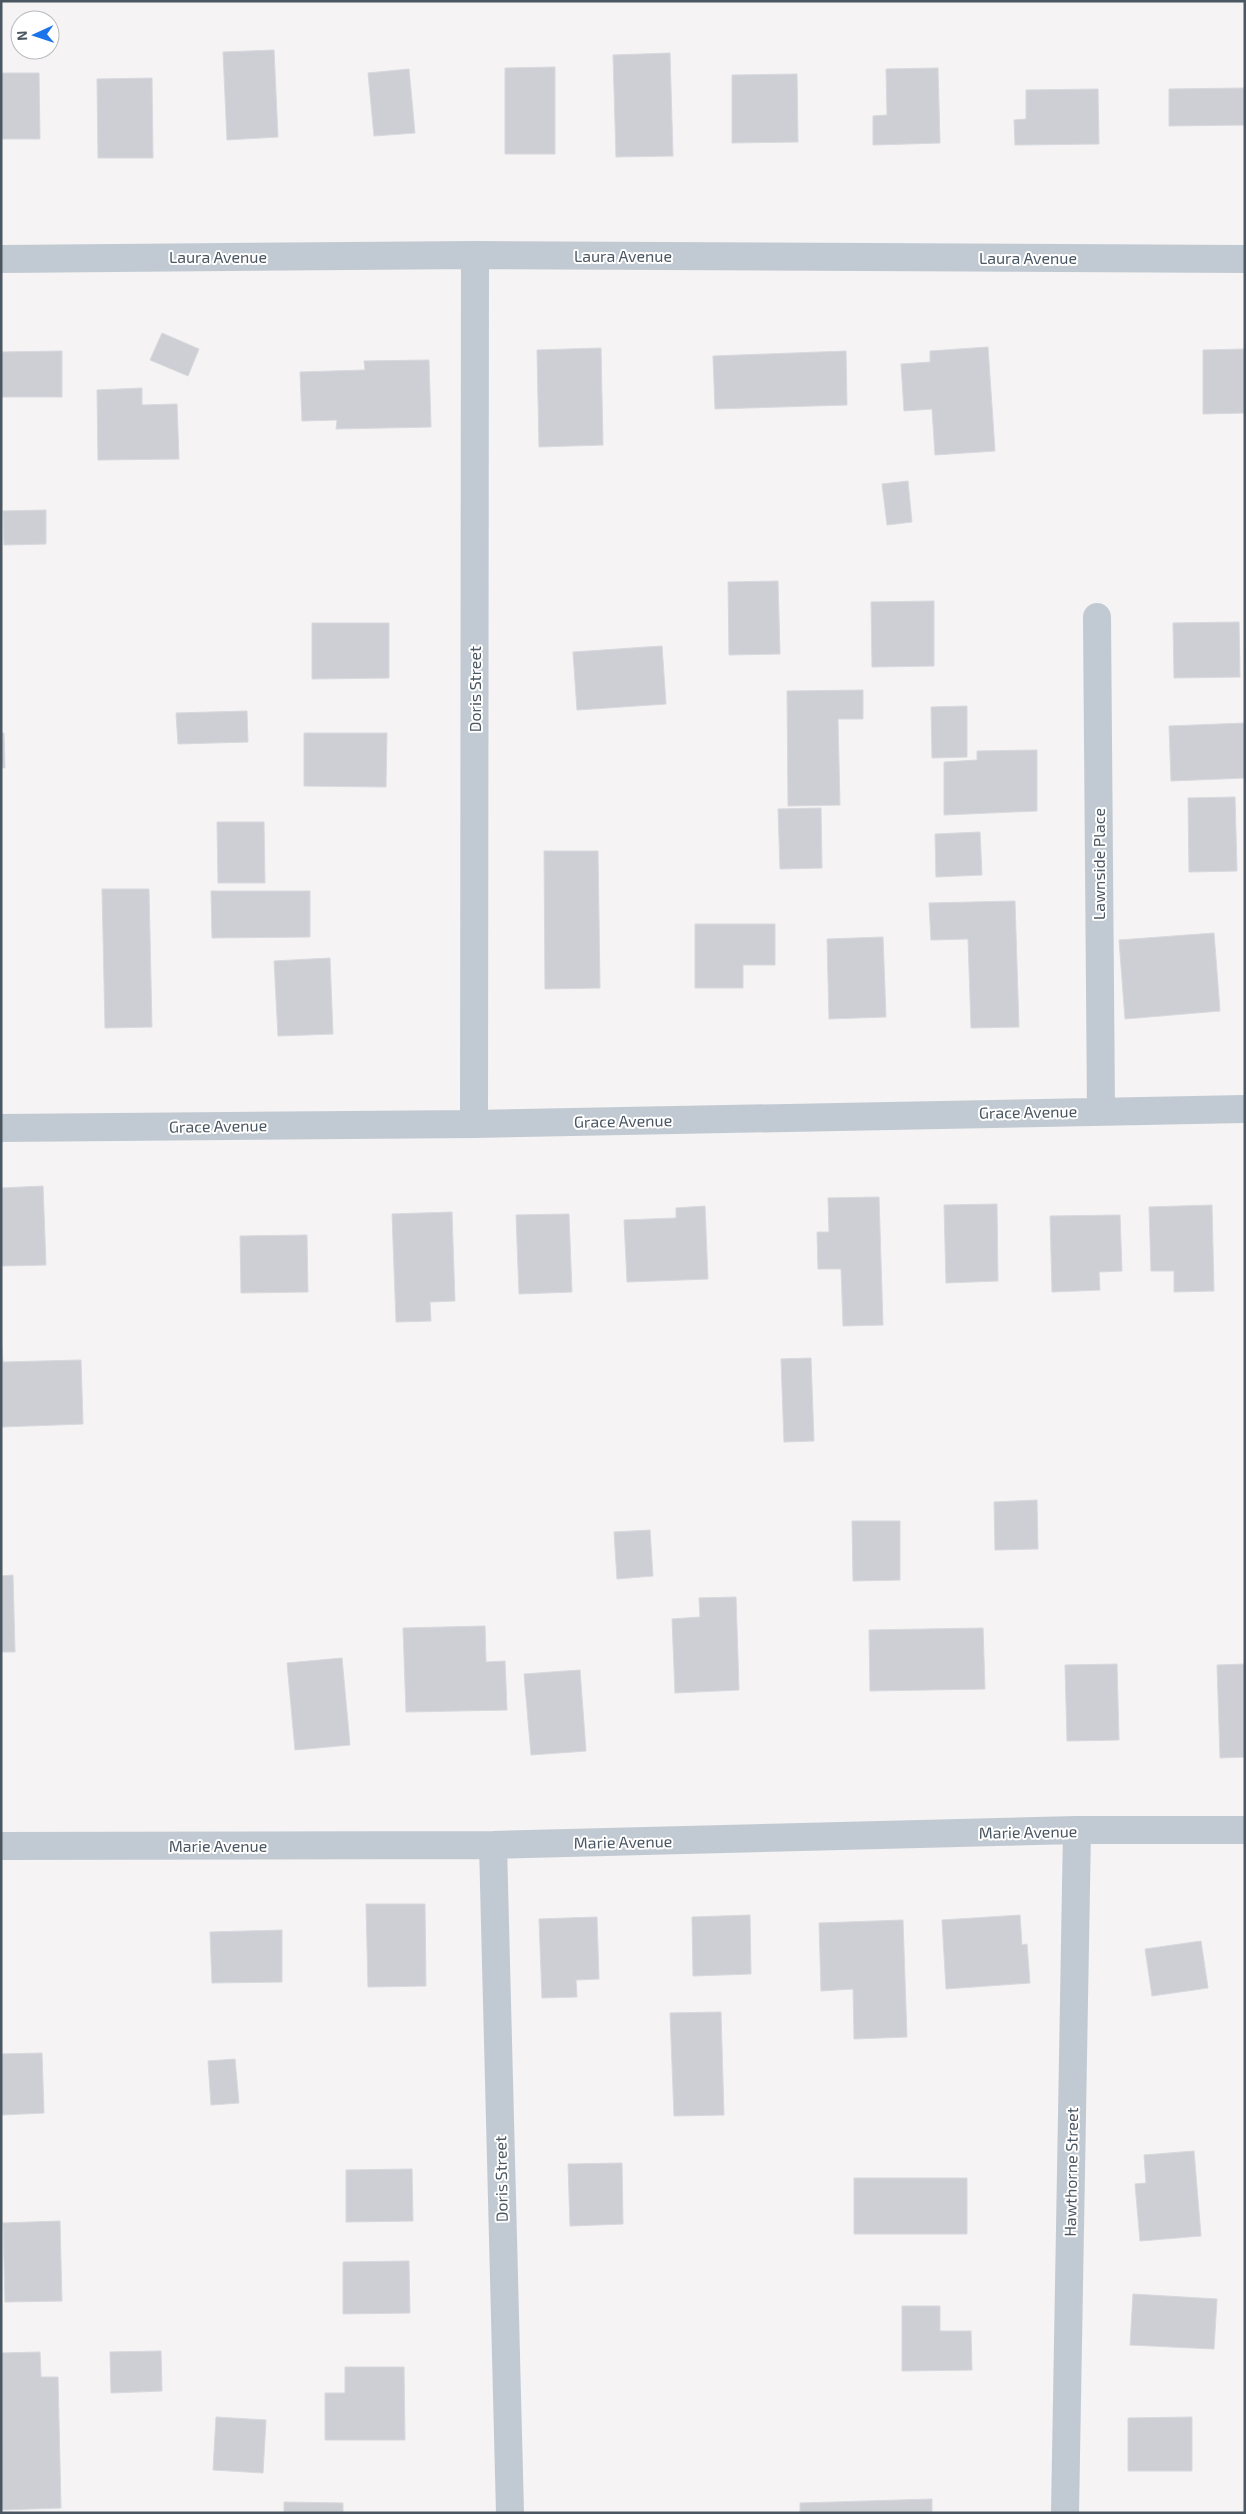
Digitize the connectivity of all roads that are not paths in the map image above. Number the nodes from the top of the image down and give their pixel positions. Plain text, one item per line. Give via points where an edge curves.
1 (475, 255) junction
2 (1, 259) edge
3 (1245, 260) edge
4 (1097, 617) dead end
5 (1245, 1109) edge
6 (1102, 1110) junction
7 (474, 1124) junction
8 (1, 1128) edge
9 (1077, 1830) junction
10 (1245, 1830) edge
11 (493, 1845) junction
12 (1, 1846) edge
13 (510, 2513) edge
14 (1064, 2513) edge

1 - 2 street, Laura Avenue
1 - 3 street, Laura Avenue
1 - 7 street, Doris Street
4 - 6 street, Lawnside Place
5 - 6 street, Grace Avenue
6 - 7 street, Grace Avenue
7 - 8 street, Grace Avenue
9 - 10 street, Marie Avenue
9 - 11 street, Marie Avenue
9 - 14 street, Hawthorne Street
11 - 12 street, Marie Avenue
11 - 13 street, Doris Street

